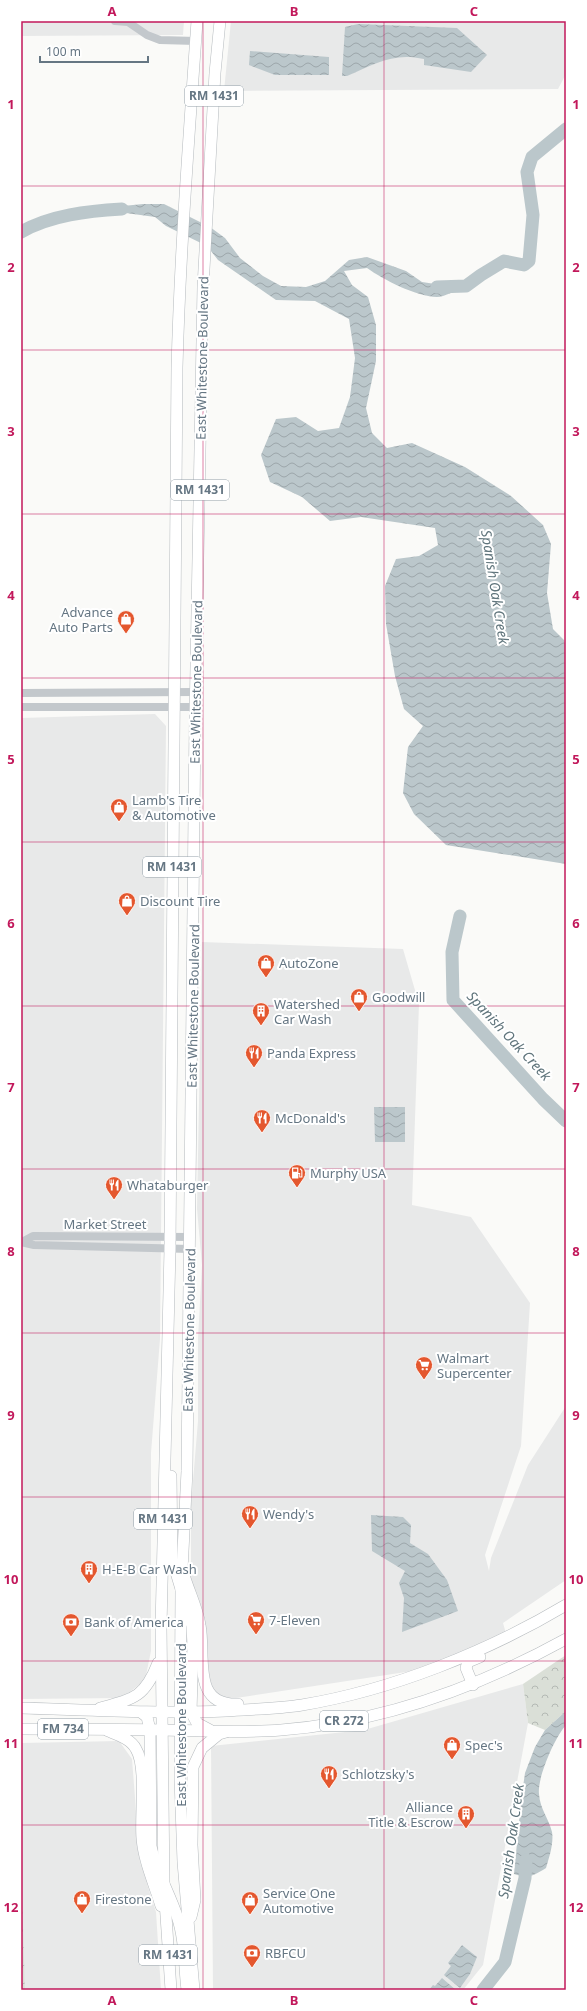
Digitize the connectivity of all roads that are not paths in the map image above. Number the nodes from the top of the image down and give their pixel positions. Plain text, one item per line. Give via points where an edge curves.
1 (115, 21) edge
2 (197, 21) edge
3 (220, 21) edge
4 (196, 41) junction
5 (195, 692) junction
6 (21, 693) edge
7 (173, 693) junction
8 (173, 706) junction
9 (195, 706) junction
10 (21, 707) edge
11 (170, 1236) junction
12 (190, 1237) junction
13 (21, 1242) edge
14 (170, 1248) junction
15 (190, 1249) junction
16 (167, 1380) junction
17 (182, 1570) junction
18 (181, 1591) junction
19 (566, 1605) edge
20 (566, 1613) edge
21 (566, 1633) edge
22 (566, 1639) edge
23 (161, 1657) junction
24 (528, 1660) junction
25 (473, 1685) junction
26 (21, 1708) edge
27 (270, 1709) junction
28 (88, 1711) junction
29 (186, 1712) junction
30 (142, 1713) junction
31 (162, 1713) junction
32 (104, 1729) junction
33 (21, 1730) edge
34 (150, 1730) junction
35 (162, 1730) junction
36 (180, 1730) junction
37 (213, 1731) junction
38 (228, 1731) junction
39 (164, 1886) junction
40 (165, 1920) junction
41 (189, 1925) junction
42 (171, 1990) edge
43 (187, 1990) edge
44 (194, 1990) edge

1 - 4 street via 128,22 146,35 160,40
2 - 4 main road, East Whitestone Boulevard / RM 1431
3 - 5 main road, East Whitestone Boulevard / RM 1431 via 203,287
4 - 7 main road, East Whitestone Boulevard / RM 1431 via 180,270
5 - 7 street
5 - 9 main road, East Whitestone Boulevard / RM 1431
6 - 7 street
7 - 8 main road, East Whitestone Boulevard / RM 1431
8 - 9 street
8 - 10 street
8 - 11 main road, East Whitestone Boulevard / RM 1431
9 - 12 main road, East Whitestone Boulevard / RM 1431
11 - 12 street, Market Street
11 - 13 street, Market Street via 33,1236
11 - 14 main road, East Whitestone Boulevard / RM 1431
12 - 15 main road, East Whitestone Boulevard / RM 1431
13 - 14 street, Market Street via 34,1245
14 - 15 street, Market Street
14 - 16 main road, East Whitestone Boulevard / RM 1431
15 - 17 main road, East Whitestone Boulevard / RM 1431 via 187,1464
16 - 18 main road, East Whitestone Boulevard via 172,1396 172,1559
16 - 23 main road, East Whitestone Boulevard / RM 1431
17 - 18 main road, East Whitestone Boulevard / RM 1431
17 - 27 main road via 199,1620 204,1684 210,1695 227,1704 254,1703
18 - 29 main road, East Whitestone Boulevard via 192,1626 193,1646
19 - 27 main road, CR 272 via 479,1650 390,1683 302,1705
20 - 25 main road via 468,1662 466,1668
21 - 24 main road
22 - 24 main road, CR 272
23 - 28 main road via 150,1684 136,1696
23 - 31 main road, East Whitestone Boulevard / RM 1431
24 - 25 main road, CR 272
25 - 38 main road, CR 272 via 398,1710 346,1721 282,1730
26 - 28 main road, FM 734
27 - 29 main road, CR 272
28 - 30 main road, FM 734
29 - 31 main road, FM 734
29 - 36 main road, East Whitestone Boulevard / RM 1431
29 - 37 main road via 197,1723
30 - 31 main road, FM 734
30 - 34 main road via 147,1717
31 - 35 main road, East Whitestone Boulevard / RM 1431
32 - 33 main road, FM 734
32 - 34 main road, FM 734
32 - 40 main road via 131,1743 141,1764 144,1853
34 - 35 main road, FM 734
34 - 39 main road via 151,1846
35 - 36 main road, FM 734
35 - 39 main road, East Whitestone Boulevard / RM 1431
36 - 37 main road, CR 272
36 - 41 main road, East Whitestone Boulevard / RM 1431 via 183,1862
37 - 38 main road, CR 272
38 - 41 main road via 219,1734 202,1748 193,1768 192,1845 195,1900
39 - 40 main road, East Whitestone Boulevard / RM 1431
39 - 43 main road via 178,1918
40 - 42 main road, East Whitestone Boulevard / RM 1431
41 - 44 main road, East Whitestone Boulevard / RM 1431

